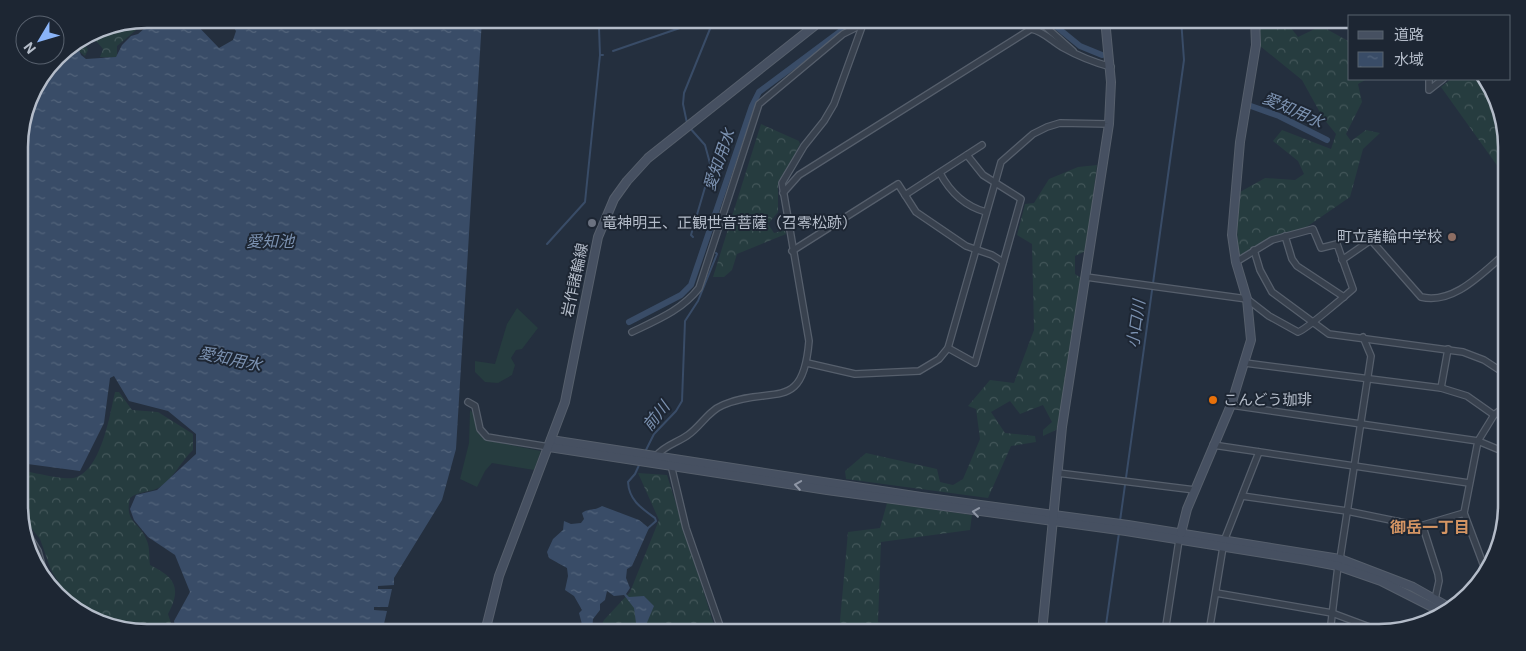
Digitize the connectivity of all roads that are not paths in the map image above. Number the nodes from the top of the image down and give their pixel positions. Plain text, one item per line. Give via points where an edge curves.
1 (812, 28) edge
2 (855, 28) edge
3 (862, 28) edge
4 (1048, 28) edge
5 (1106, 28) edge
6 (1255, 28) edge
7 (1074, 54) junction
8 (1111, 67) junction
9 (1429, 80) edge
10 (1442, 80) edge
11 (1109, 124) junction
12 (982, 145) dead end
13 (967, 155) junction
14 (940, 173) junction
15 (995, 181) junction
16 (783, 193) junction
17 (905, 195) junction
18 (986, 212) junction
19 (1286, 236) junction
20 (977, 250) junction
21 (1254, 250) junction
22 (792, 251) junction
23 (1342, 260) junction
24 (1498, 260) edge
25 (1003, 262) junction
26 (1236, 262) junction
27 (1086, 277) junction
28 (1344, 297) junction
29 (1247, 299) junction
30 (1313, 320) junction
31 (632, 332) dead end
32 (1363, 337) junction
33 (948, 348) junction
34 (1448, 349) junction
35 (807, 363) junction
36 (1245, 363) junction
37 (1498, 369) edge
38 (1366, 379) junction
39 (1441, 388) junction
40 (468, 402) dead end
41 (1231, 405) junction
42 (1498, 411) edge
43 (1494, 414) junction
44 (1359, 423) junction
45 (1478, 441) junction
46 (550, 443) junction
47 (1213, 445) junction
48 (1498, 449) edge
49 (1259, 452) junction
50 (656, 456) junction
51 (672, 465) junction
52 (1354, 466) junction
53 (1058, 473) junction
54 (1470, 483) junction
55 (1195, 490) junction
56 (1242, 496) junction
57 (1347, 511) junction
58 (1464, 513) junction
59 (1054, 517) junction
60 (1423, 527) junction
61 (1180, 537) junction
62 (1224, 544) junction
63 (1339, 562) junction
64 (1482, 565) edge
65 (1216, 593) junction
66 (1435, 599) junction
67 (1444, 604) edge
68 (1436, 609) edge
69 (1332, 613) junction
70 (1043, 623) edge
71 (1166, 623) edge
72 (1211, 623) edge
73 (1331, 623) edge
74 (1359, 623) edge
75 (487, 624) edge
76 (719, 624) edge

1 - 46 street, 岩作諸輪線 via 688,125 633,173 614,200 594,255 565,402
2 - 31 street via 759,104 700,288 677,309
3 - 16 street via 834,104 782,183
4 - 7 street
5 - 8 street
6 - 26 street via 1256,45 1240,142 1233,227
7 - 8 street
7 - 16 street via 1038,30 1031,29 799,175
8 - 11 street
9 - 10 street via 1429,90
11 - 15 street via 1060,123 1040,130 1001,162
11 - 27 street
12 - 13 street
13 - 14 street
13 - 15 street via 978,170
14 - 17 street
14 - 18 street via 959,199
15 - 18 street
15 - 25 street via 1021,199
16 - 22 street
17 - 20 street via 916,212
17 - 22 street via 898,184
18 - 20 street
19 - 21 street
19 - 23 street via 1314,230 1321,248 1337,244
19 - 28 street via 1292,259 1298,266
20 - 25 street
20 - 33 street
21 - 26 street
21 - 30 street via 1272,292
22 - 35 street via 809,341
23 - 24 street via 1371,240 1421,298 1443,298 1468,285
23 - 28 street via 1354,289
25 - 33 street via 975,363
26 - 29 street
27 - 29 street
27 - 53 street via 1062,427
28 - 30 street
29 - 30 street via 1298,332
29 - 36 street via 1251,340
30 - 32 street via 1330,334
32 - 34 street
32 - 38 street via 1371,356
33 - 35 street via 939,359 919,371 854,374
34 - 37 street via 1478,357
34 - 39 street
35 - 50 street via 799,383 789,390 724,404 688,435
36 - 38 street
36 - 41 street
38 - 39 street
38 - 44 street
39 - 43 street via 1467,396
40 - 46 street via 474,406 480,429 487,437
41 - 44 street
41 - 47 street
42 - 43 street
43 - 45 street
44 - 45 street
44 - 52 street
45 - 48 street
45 - 54 street
46 - 50 street
46 - 51 street
46 - 75 street, 岩作諸輪線 via 499,576
47 - 49 street
47 - 55 street
49 - 52 street
49 - 56 street
50 - 59 street
59 -> 51 street via 856,494
51 - 76 street via 686,528
52 - 54 street
52 - 57 street
53 - 55 street
53 - 59 street
54 - 58 street
55 - 61 street via 1182,522
56 - 57 street
56 - 62 street
57 - 60 street
57 - 63 street
58 - 60 street
58 - 64 street
59 - 61 street
59 - 70 street
60 - 66 street via 1438,574
61 - 62 street
61 - 71 street
62 - 63 street
62 - 65 street
63 - 66 street via 1389,576
63 - 68 street
63 - 69 street
65 - 69 street
65 - 72 street
66 - 67 street
69 - 73 street
69 - 74 street

